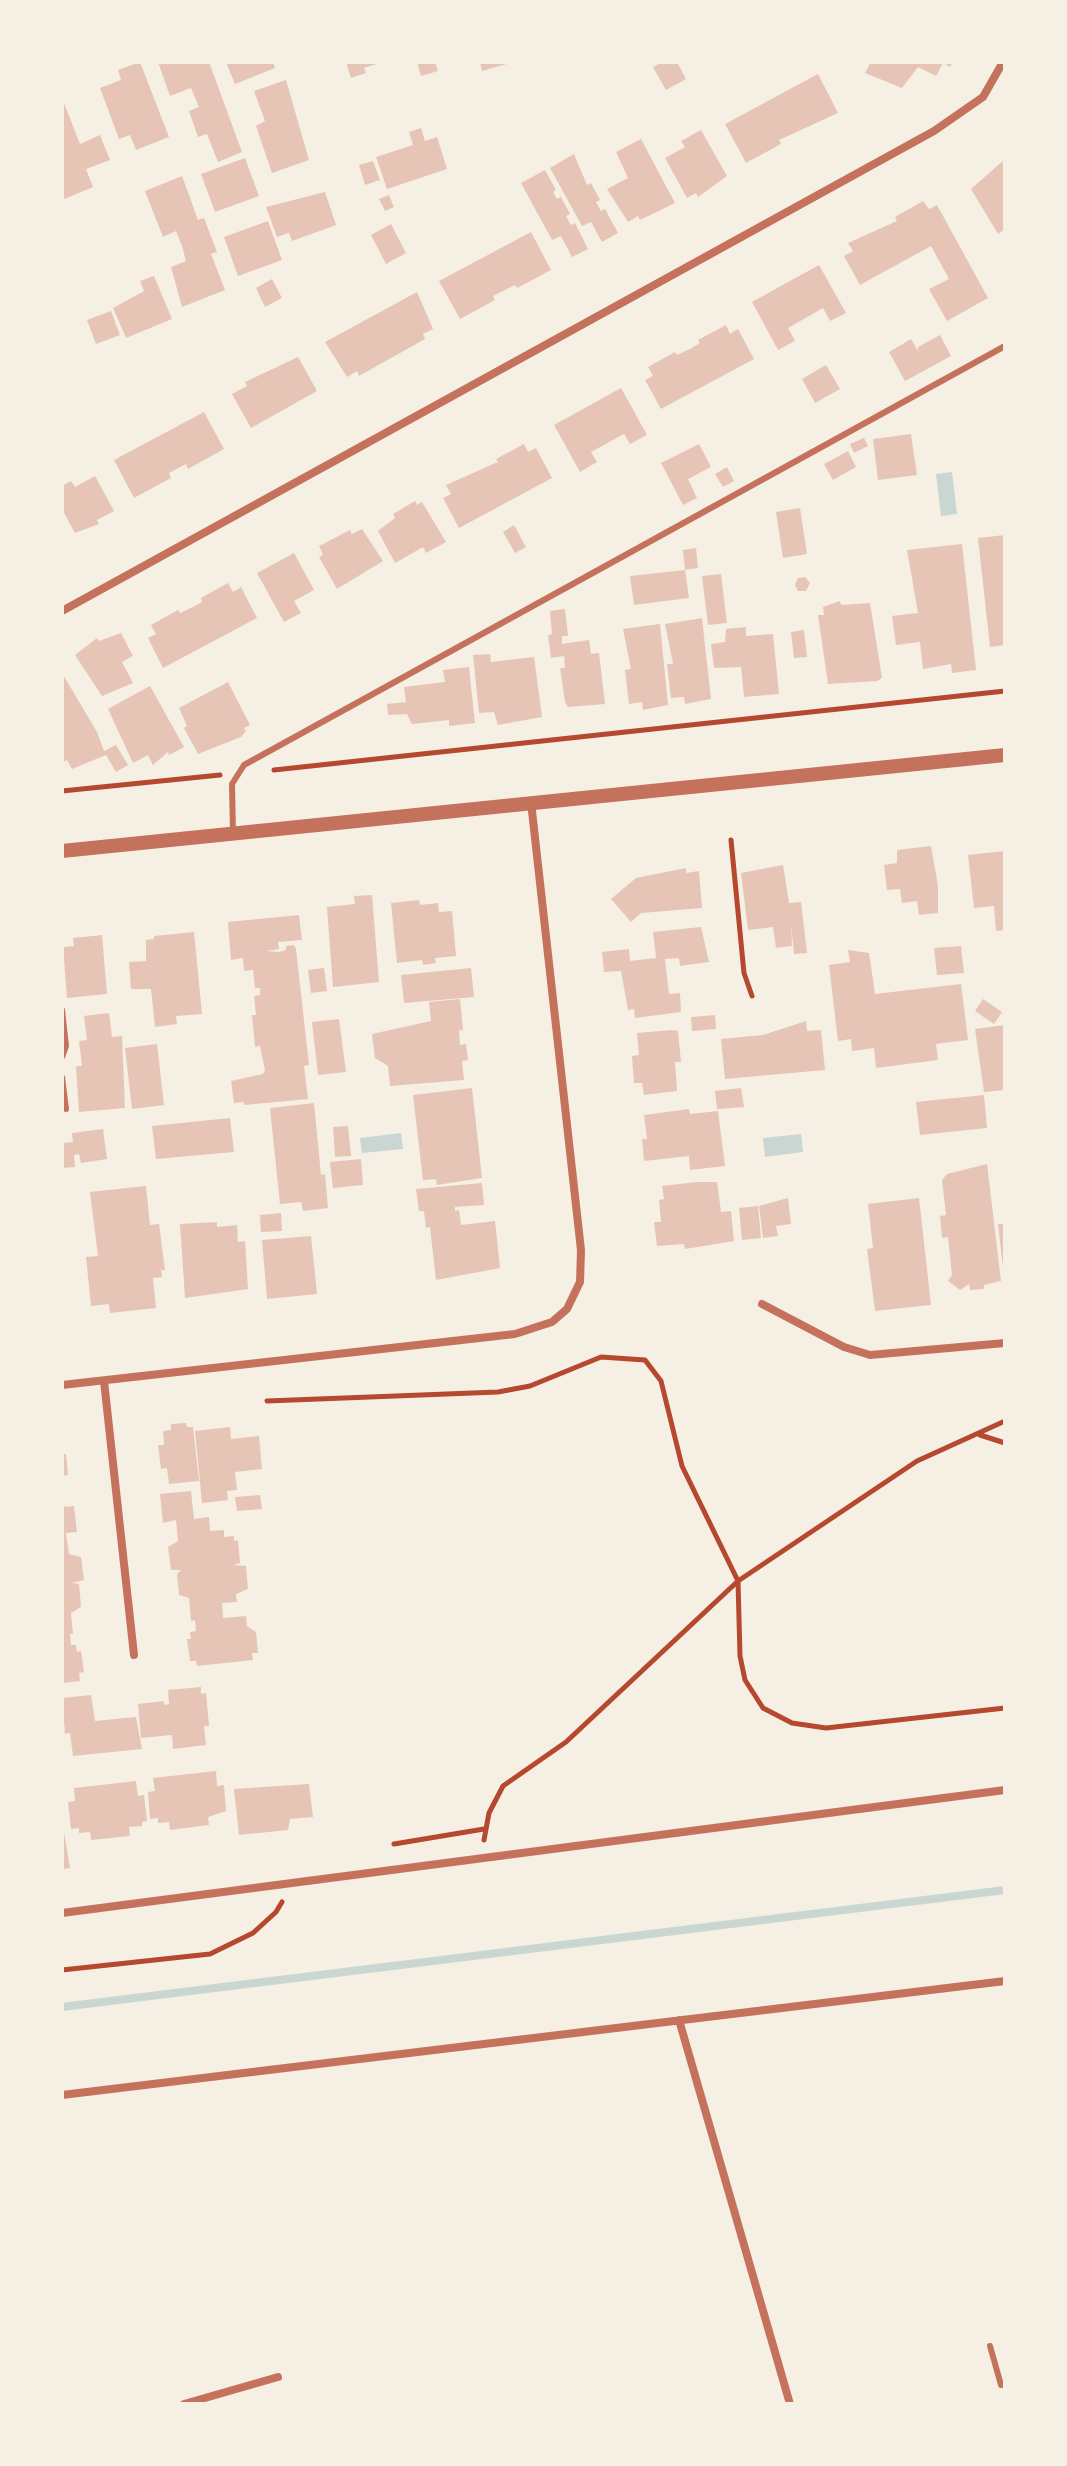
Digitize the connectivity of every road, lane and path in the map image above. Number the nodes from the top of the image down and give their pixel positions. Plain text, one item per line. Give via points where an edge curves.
1 (1003, 62) edge
2 (1005, 346) edge
3 (62, 611) edge
4 (1005, 691) edge
5 (1005, 755) edge
6 (236, 774) junction
7 (62, 791) edge
8 (531, 802) junction
9 (233, 834) junction
10 (731, 840) dead end
11 (62, 851) edge
12 (752, 996) dead end
13 (62, 1010) edge
14 (62, 1057) edge
15 (62, 1077) edge
16 (66, 1109) dead end
17 (762, 1304) dead end
18 (1005, 1343) edge
19 (104, 1381) junction
20 (62, 1385) edge
21 (267, 1401) dead end
22 (1005, 1421) edge
23 (979, 1434) junction
24 (1005, 1443) edge
25 (738, 1581) junction
26 (134, 1655) dead end
27 (1005, 1708) edge
28 (1005, 1790) edge
29 (484, 1829) junction
30 (394, 1844) dead end
31 (485, 1857) junction
32 (285, 1885) junction
33 (62, 1913) edge
34 (62, 1970) edge
35 (1005, 1981) edge
36 (679, 2020) junction
37 (62, 2095) edge
38 (990, 2346) dead end
39 (278, 2377) dead end
40 (1005, 2384) edge
41 (184, 2404) edge
42 (790, 2404) edge

1 - 3 street via 983,97 934,131
2 - 6 lane via 287,740
4 - 6 path
5 - 8 street
6 - 7 path
6 - 9 lane via 230,796
8 - 9 street
8 - 19 street via 581,1250 580,1282 567,1309 552,1322 515,1334
9 - 11 street
10 - 12 path via 744,973
13 - 14 lane
15 - 16 lane
17 - 18 street via 870,1355
19 - 20 street
19 - 26 street
21 - 25 path via 498,1392 530,1386 601,1357 645,1360 661,1381 682,1466
22 - 23 path
23 - 24 path
23 - 25 path via 917,1461
25 - 27 path via 745,1680 763,1708 792,1723 826,1728
25 - 29 path via 566,1742 503,1786
28 - 31 street
29 - 30 path
29 - 31 path
31 - 32 street
32 - 33 street
32 - 34 path via 276,1912 253,1933 220,1951
35 - 36 street
36 - 37 street
36 - 42 street
38 - 40 lane via 1001,2385
39 - 41 street

